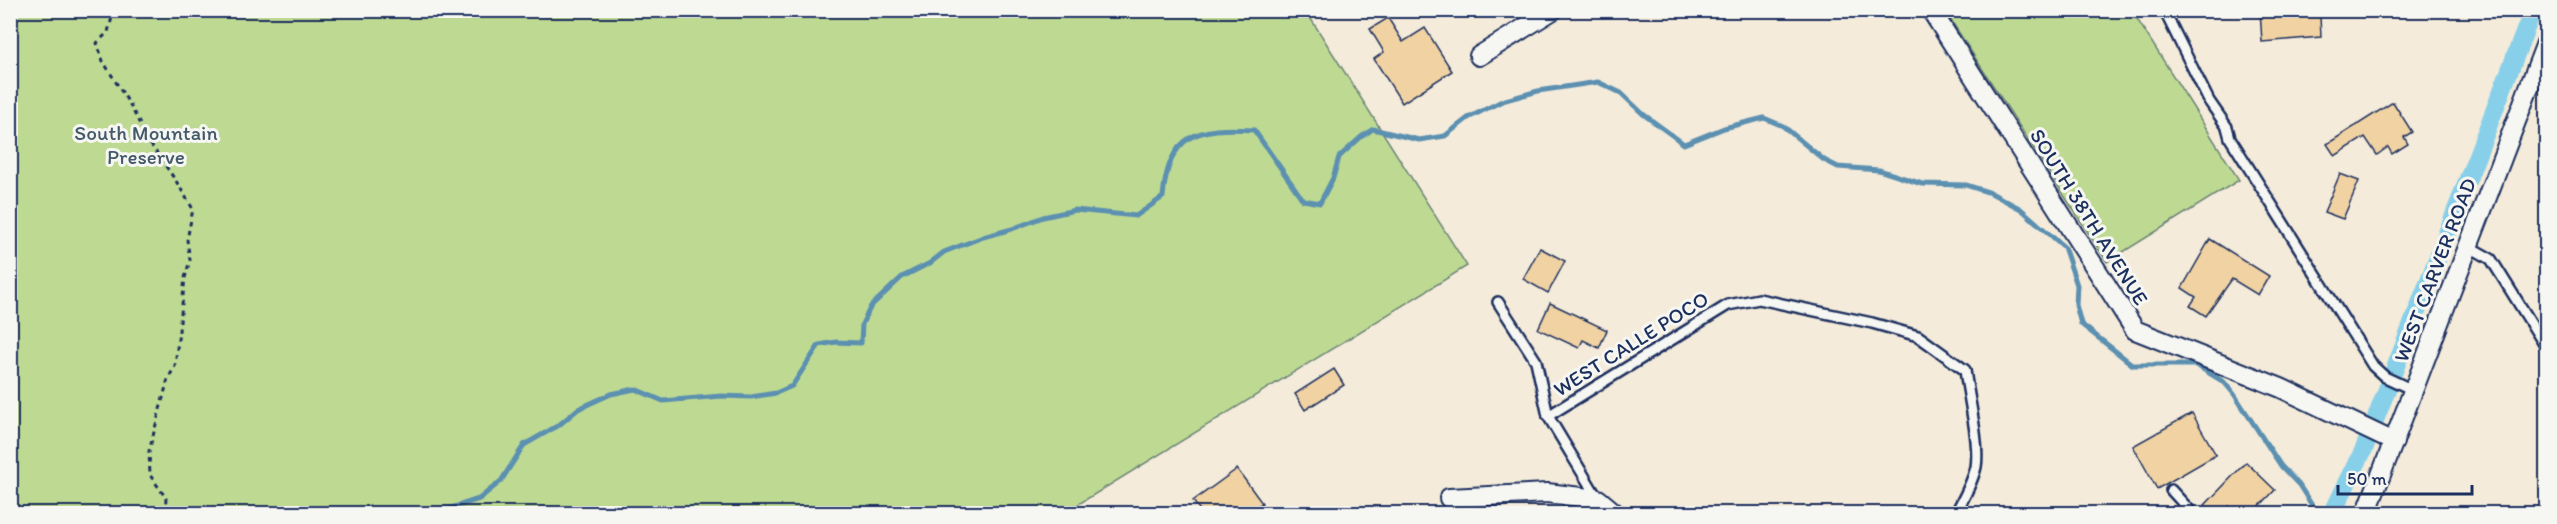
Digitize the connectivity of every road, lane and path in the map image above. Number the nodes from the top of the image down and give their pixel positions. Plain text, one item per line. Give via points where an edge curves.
1 (114, 10) edge
2 (1553, 10) edge
3 (1931, 10) edge
4 (2164, 10) edge
5 (2547, 43) edge
6 (1479, 56) dead end
7 (2468, 246) junction
8 (1498, 302) dead end
9 (2547, 347) edge
10 (2413, 390) junction
11 (1548, 416) junction
12 (2389, 439) junction
13 (2171, 490) dead end
14 (1449, 498) dead end
15 (1598, 499) junction
16 (165, 513) edge
17 (1616, 513) edge
18 (1955, 513) edge
19 (2193, 513) edge
20 (2366, 513) edge

1 - 16 path via 108,32 97,43 103,61 193,209 175,366 149,451 150,475 166,498
2 - 6 street
3 - 12 street, SOUTH 38TH AVENUE via 2135,330 2281,388
4 - 10 lane via 2236,148 2373,366 2385,377
5 - 7 street, WEST CARVER ROAD
7 - 9 lane via 2491,259
7 - 10 street, WEST CARVER ROAD
8 - 11 lane via 1536,361
10 - 12 street, WEST CARVER ROAD
11 - 15 lane
11 - 18 lane, WEST CALLE POCO via 1728,305 1760,298 1872,323 1918,336 1965,370 1976,466
12 - 20 street, WEST CARVER ROAD
13 - 19 lane
14 - 15 street via 1547,494
15 - 17 street

